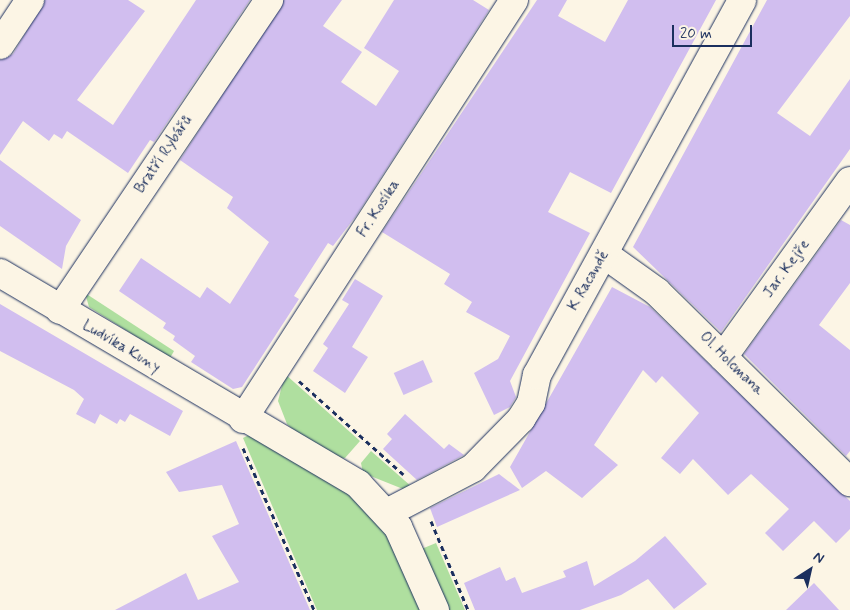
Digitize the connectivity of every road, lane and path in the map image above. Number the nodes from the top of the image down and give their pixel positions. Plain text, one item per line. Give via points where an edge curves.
1 (30, 0) edge
2 (269, 0) edge
3 (514, 0) edge
4 (742, 0) edge
5 (0, 45) edge
6 (850, 182) edge
7 (604, 254) junction
8 (0, 273) edge
9 (60, 310) junction
10 (723, 357) junction
11 (292, 375) dead end
12 (241, 429) junction
13 (850, 482) edge
14 (421, 496) junction
15 (387, 513) junction
16 (314, 610) edge
17 (436, 610) edge
18 (468, 610) edge

1 - 5 street
2 - 9 street, Bratří Rybářů
3 - 12 street, Fr. Kosíka
4 - 7 street, K Racandě
6 - 10 street, Jar. Kejře
7 - 10 street, Ol. Holcmana via 657,292
7 - 14 street, K Racandě via 537,375 521,419 472,468
8 - 9 street, Ludvíka Kuny
9 - 12 street, Ludvíka Kuny
10 - 13 street, Ol. Holcmana
11 - 14 path via 417,486
12 - 15 street, Ludvíka Kuny via 347,476
12 - 16 path
14 - 15 street, K Racandě
14 - 18 path
15 - 17 street

